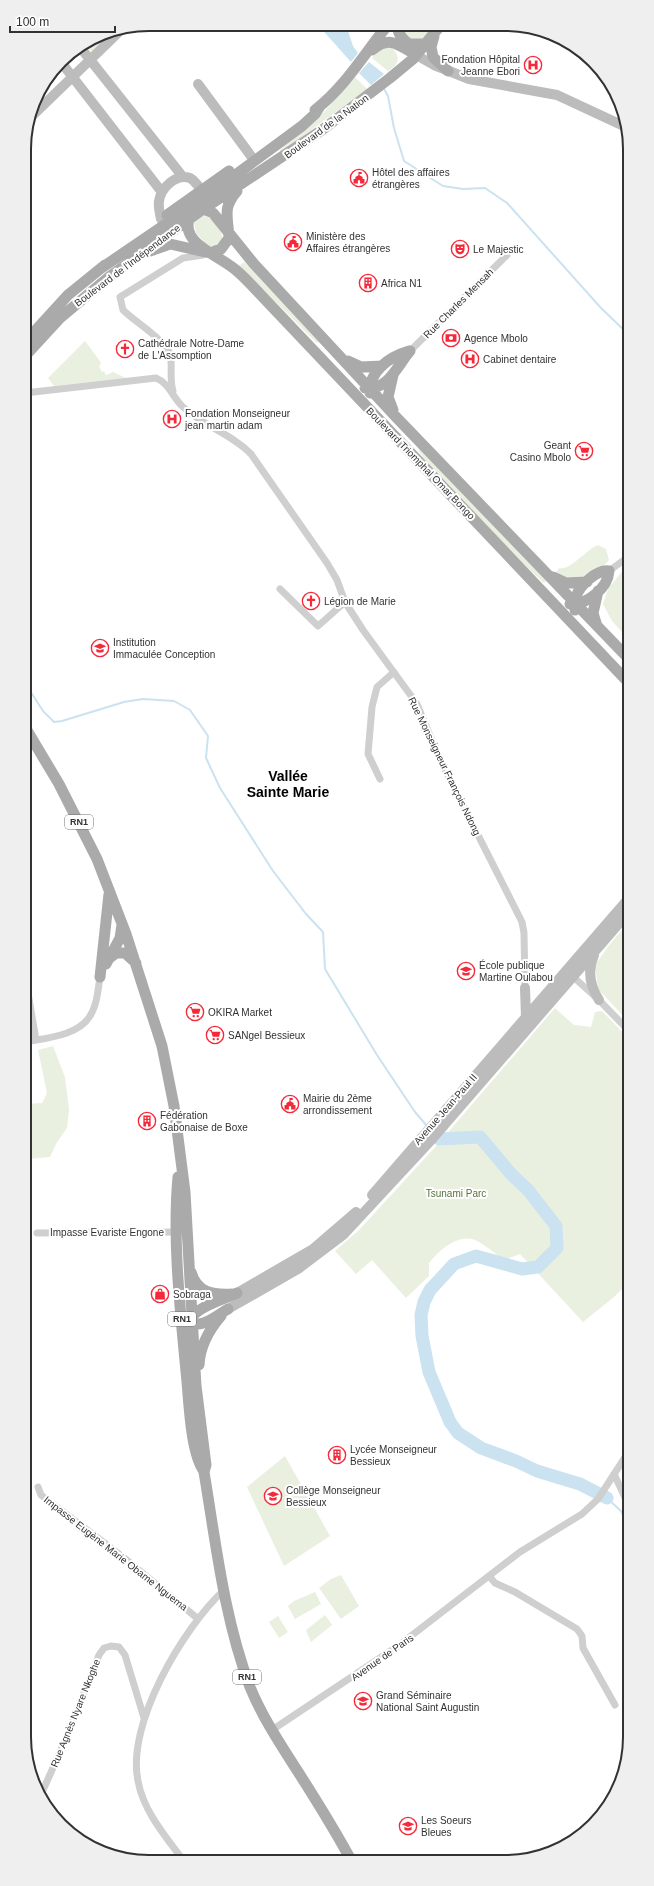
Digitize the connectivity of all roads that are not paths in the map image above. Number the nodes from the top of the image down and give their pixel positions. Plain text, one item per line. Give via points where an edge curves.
1 (383, 31) edge
2 (399, 31) edge
3 (436, 31) edge
4 (437, 31) edge
5 (116, 36) edge
6 (426, 44) junction
7 (400, 46) junction
8 (84, 51) edge
9 (416, 55) junction
10 (365, 57) junction
11 (91, 60) junction
12 (65, 67) edge
13 (448, 72) junction
14 (395, 75) junction
15 (73, 78) junction
16 (198, 84) dead end
17 (320, 106) junction
18 (38, 111) edge
19 (621, 125) edge
20 (251, 156) junction
21 (183, 177) junction
22 (246, 181) junction
23 (201, 189) junction
24 (161, 191) junction
25 (188, 199) joint
26 (196, 212) junction
27 (161, 219) junction
28 (228, 231) junction
29 (210, 254) junction
30 (138, 255) junction
31 (507, 255) dead end
32 (247, 256) junction
33 (232, 267) junction
34 (100, 269) junction
35 (273, 308) junction
36 (31, 335) edge
37 (31, 349) edge
38 (410, 351) junction
39 (341, 356) junction
40 (382, 366) junction
41 (393, 374) junction
42 (370, 388) junction
43 (31, 392) edge
44 (176, 398) junction
45 (396, 418) junction
46 (426, 469) junction
47 (509, 556) junction
48 (623, 560) edge
49 (609, 570) junction
50 (545, 572) junction
51 (587, 582) junction
52 (280, 589) dead end
53 (599, 590) junction
54 (345, 602) junction
55 (575, 604) junction
56 (600, 630) junction
57 (623, 653) edge
58 (618, 671) junction
59 (394, 672) junction
60 (623, 676) edge
61 (31, 738) edge
62 (380, 780) dead end
63 (109, 889) junction
64 (623, 906) edge
65 (623, 919) edge
66 (123, 930) junction
67 (598, 946) junction
68 (106, 954) junction
69 (136, 963) junction
70 (570, 973) junction
71 (100, 977) joint
72 (525, 988) junction
73 (544, 996) junction
74 (599, 1000) junction
75 (31, 1010) edge
76 (526, 1017) junction
77 (623, 1025) edge
78 (36, 1040) junction
79 (31, 1041) edge
80 (432, 1131) junction
81 (37, 1233) dead end
82 (180, 1235) junction
83 (187, 1259) junction
84 (237, 1293) junction
85 (228, 1309) junction
86 (190, 1320) junction
87 (189, 1398) junction
88 (199, 1418) junction
89 (623, 1460) edge
90 (204, 1472) junction
91 (614, 1474) junction
92 (38, 1487) dead end
93 (623, 1493) edge
94 (489, 1576) junction
95 (224, 1590) junction
96 (197, 1618) junction
97 (615, 1706) dead end
98 (144, 1718) junction
99 (272, 1730) junction
100 (44, 1789) edge
101 (180, 1855) edge
102 (348, 1855) edge

1 - 10 main road, Boulevard de la Nation
2 - 6 main road via 409,44
3 - 6 main road, Boulevard de la Nation
4 - 13 main road via 432,55
5 - 11 main road
6 - 9 main road, Boulevard de la Nation
7 - 9 main road
7 - 10 main road via 384,42
7 - 14 main road via 403,59
8 - 11 main road
9 - 13 main road
9 - 14 main road, Boulevard de la Nation
10 - 17 main road, Boulevard de la Nation
11 - 15 main road
11 - 21 main road
12 - 15 main road
13 - 19 main road via 478,82 557,95
14 - 22 main road, Boulevard de la Nation via 322,130
15 - 18 main road
15 - 24 main road
16 - 20 main road
17 - 20 main road, Boulevard de la Nation
17 - 26 main road via 302,126 204,197
20 - 23 main road, Boulevard de la Nation
21 - 23 main road via 191,178
21 - 24 main road via 173,180
22 - 26 main road, Boulevard de la Nation
22 - 28 main road via 228,203
23 - 25 main road, Boulevard de la Nation
24 - 27 main road via 158,202
25 - 27 main road, Boulevard de l'Indépendance
26 - 28 main road via 216,215
26 - 29 main road via 189,233
26 - 30 main road, Boulevard de l'Indépendance
26 - 34 main road via 187,210 176,216
27 - 34 main road, Boulevard de l'Indépendance
28 - 29 main road via 229,238 225,246
28 - 32 main road, Boulevard Triomphal Omar Bongo
29 - 30 main road via 170,244
29 - 33 main road, Boulevard Triomphal Omar Bongo
29 - 44 street via 197,255 177,262 120,297 122,310 168,349 171,384
30 - 37 main road, Boulevard de l'Indépendance via 60,318
31 - 38 street, Rue Charles Mensah
32 - 33 main road
32 - 39 main road, Boulevard Triomphal Omar Bongo
33 - 35 main road, Boulevard Triomphal Omar Bongo
34 - 36 main road, Boulevard de l'Indépendance via 64,298
35 - 42 main road via 352,381
35 - 46 main road, Boulevard Triomphal Omar Bongo
38 - 40 main road
38 - 41 main road
39 - 40 main road via 358,366
39 - 42 main road, Boulevard Triomphal Omar Bongo
40 - 42 main road via 371,379
41 - 42 main road via 379,386
41 - 45 main road via 388,397
42 - 45 main road, Boulevard Triomphal Omar Bongo
42 - 46 main road via 373,403 412,447
43 - 44 street, Rue Monseigneur François Ndong via 156,378 167,386
44 - 54 street, Rue Monseigneur François Ndong via 182,406 244,446 251,454 327,563
45 - 50 main road, Boulevard Triomphal Omar Bongo
46 - 47 main road, Boulevard Triomphal Omar Bongo
47 - 55 main road via 561,601
47 - 58 main road, Boulevard Triomphal Omar Bongo
48 - 49 street
49 - 51 main road via 600,572
49 - 53 main road via 608,579
50 - 51 main road via 563,583
50 - 55 main road, Boulevard Triomphal Omar Bongo
51 - 55 main road via 576,595
52 - 54 street via 318,626
53 - 55 main road via 584,602
53 - 56 main road via 593,613
54 - 59 street, Rue Monseigneur François Ndong via 362,630
55 - 56 main road, Boulevard Triomphal Omar Bongo
55 - 58 main road via 578,620 604,649
56 - 57 main road, Boulevard Triomphal Omar Bongo
58 - 60 main road, Boulevard Triomphal Omar Bongo
59 - 62 street via 377,687 372,707 368,754
59 - 72 street, Rue Monseigneur François Ndong via 417,704 441,762 522,922
61 - 63 main road, RN1 via 85,833
63 - 66 main road, RN1
63 - 68 main road
64 - 70 main road, Avenue Jean-Paul II
65 - 67 main road, Avenue Jean-Paul II
66 - 68 main road via 112,932 106,941
66 - 69 main road, RN1
67 - 70 main road, Avenue Jean-Paul II
67 - 74 main road via 591,964 590,976
68 - 69 main road via 125,954
68 - 71 main road
69 - 82 main road, RN1 via 158,1032 174,1106 179,1161 176,1193
70 - 73 main road, Avenue Jean-Paul II
70 - 74 street
70 - 80 main road, Avenue Jean-Paul II
71 - 78 street via 94,1006 88,1020 70,1031
72 - 73 main road via 533,997
72 - 76 main road
73 - 76 main road, Avenue Jean-Paul II
74 - 77 street
75 - 78 street
76 - 80 main road, Avenue Jean-Paul II
78 - 79 street
80 - 84 main road, Avenue Jean-Paul II via 335,1231 307,1253
80 - 85 main road, Avenue Jean-Paul II via 365,1212 321,1253 279,1281
81 - 82 street, Impasse Evariste Engone
82 - 83 main road, RN1
82 - 86 main road via 184,1314
82 - 87 main road, RN1
83 - 84 main road via 194,1281 202,1290 215,1294
83 - 86 main road, RN1
84 - 86 main road via 199,1310
85 - 86 main road via 202,1323
85 - 88 main road via 213,1326 201,1350
86 - 87 main road via 185,1336
86 - 88 main road, RN1
87 - 90 main road, RN1 via 198,1464
88 - 90 main road, RN1 via 206,1465
89 - 91 street, Avenue de Paris
90 - 95 main road, RN1
91 - 93 street
91 - 94 street, Avenue de Paris via 598,1500 575,1519 531,1545
92 - 96 street, Impasse Eugène Marie Obame Nguema via 41,1495
94 - 97 street via 495,1583 577,1629 582,1636 583,1648
94 - 99 street, Avenue de Paris via 398,1646
95 - 96 street
95 - 99 main road, RN1 via 236,1643 251,1688
96 - 98 street via 162,1678
98 - 100 street, Rue Agnès Nyare Nkoghe via 125,1655 119,1647 104,1648
98 - 101 street via 135,1760 138,1782 146,1806
99 - 102 main road, RN1

